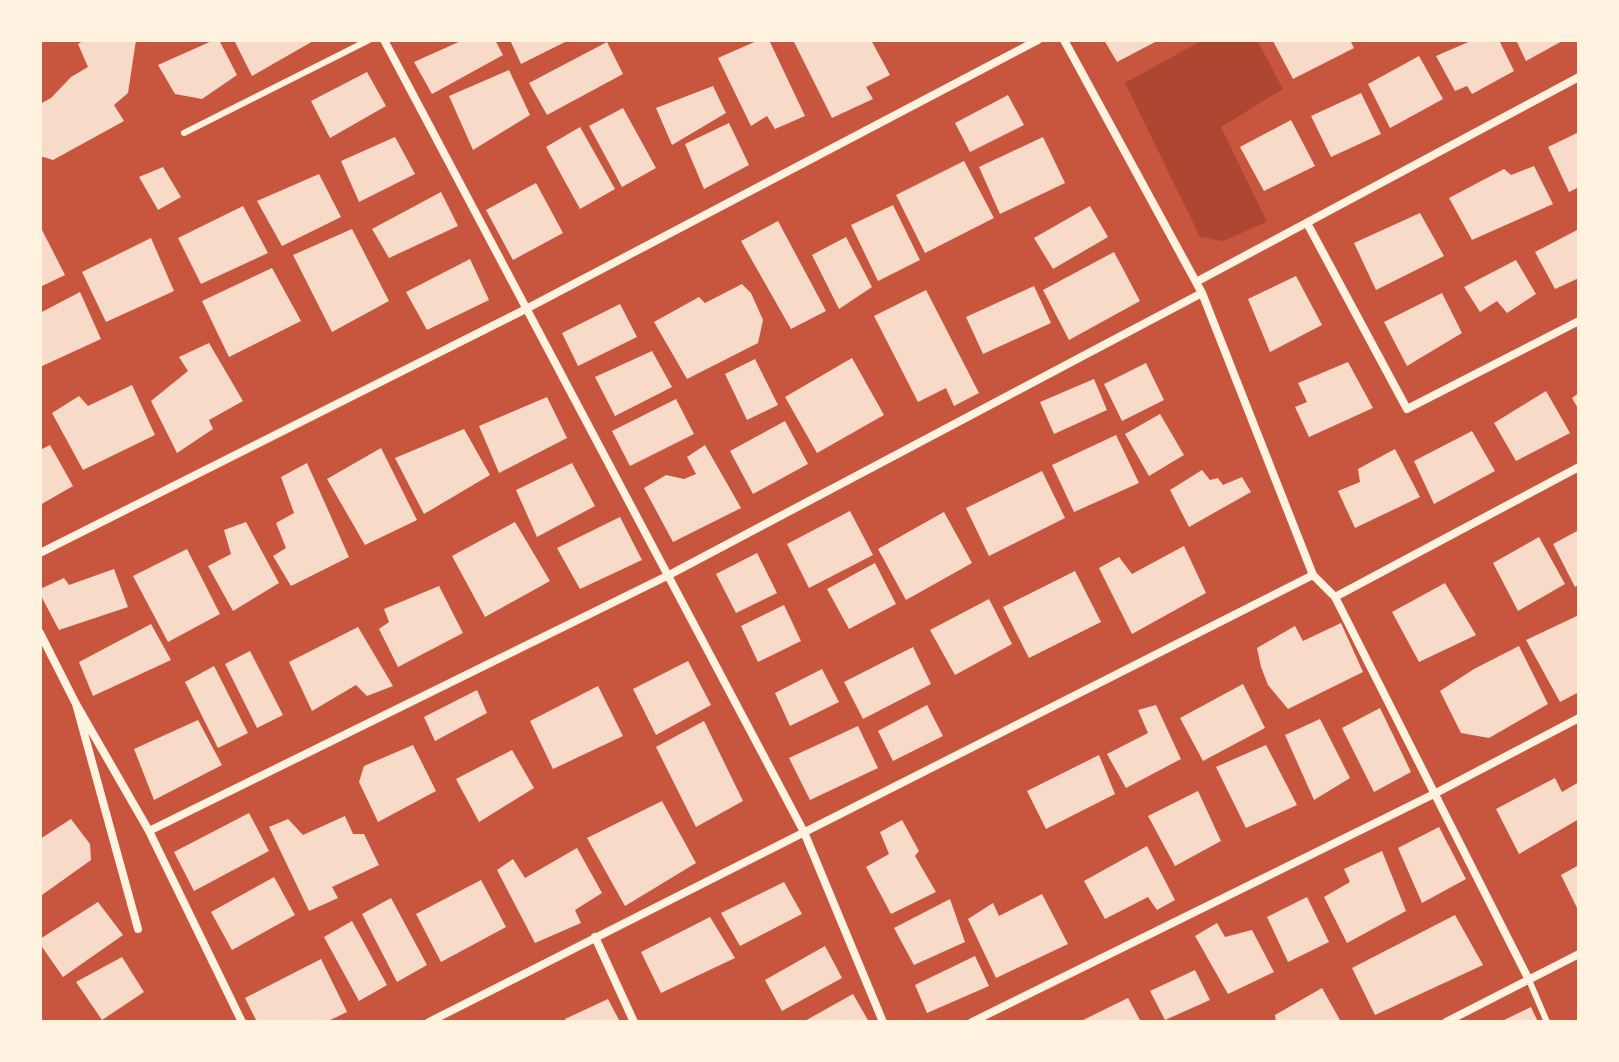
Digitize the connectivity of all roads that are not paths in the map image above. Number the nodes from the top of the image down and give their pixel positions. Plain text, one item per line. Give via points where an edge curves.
1 (369, 40) edge
2 (384, 40) edge
3 (1038, 40) edge
4 (1064, 40) edge
5 (1579, 77) edge
6 (184, 133) dead end
7 (1307, 223) junction
8 (1196, 282) junction
9 (1202, 293) junction
10 (526, 309) junction
11 (1579, 321) edge
12 (1579, 467) edge
13 (40, 553) edge
14 (669, 575) junction
15 (1313, 575) junction
16 (1335, 597) junction
17 (40, 633) edge
18 (76, 704) junction
19 (1579, 718) edge
20 (1434, 794) junction
21 (149, 831) junction
22 (804, 832) junction
23 (138, 929) dead end
24 (595, 937) junction
25 (1579, 954) edge
26 (1529, 980) junction
27 (242, 1022) edge
28 (429, 1022) edge
29 (634, 1022) edge
30 (883, 1022) edge
31 (972, 1022) edge
32 (1446, 1022) edge
33 (1547, 1022) edge

1 - 6 lane
2 - 10 street
3 - 10 street
4 - 8 street
5 - 7 street
7 - 8 street
7 - 11 street via 1407,409
8 - 9 street
9 - 14 street
9 - 15 street
10 - 13 street
10 - 14 street
12 - 16 street
14 - 21 street
14 - 22 street
15 - 16 street
15 - 22 street
16 - 20 street
17 - 18 street
18 - 21 street
18 - 23 street
19 - 20 street
20 - 26 street
20 - 31 street
21 - 27 street
22 - 24 street
22 - 30 street
24 - 28 street
24 - 29 street
25 - 26 street
26 - 32 street
26 - 33 lane

